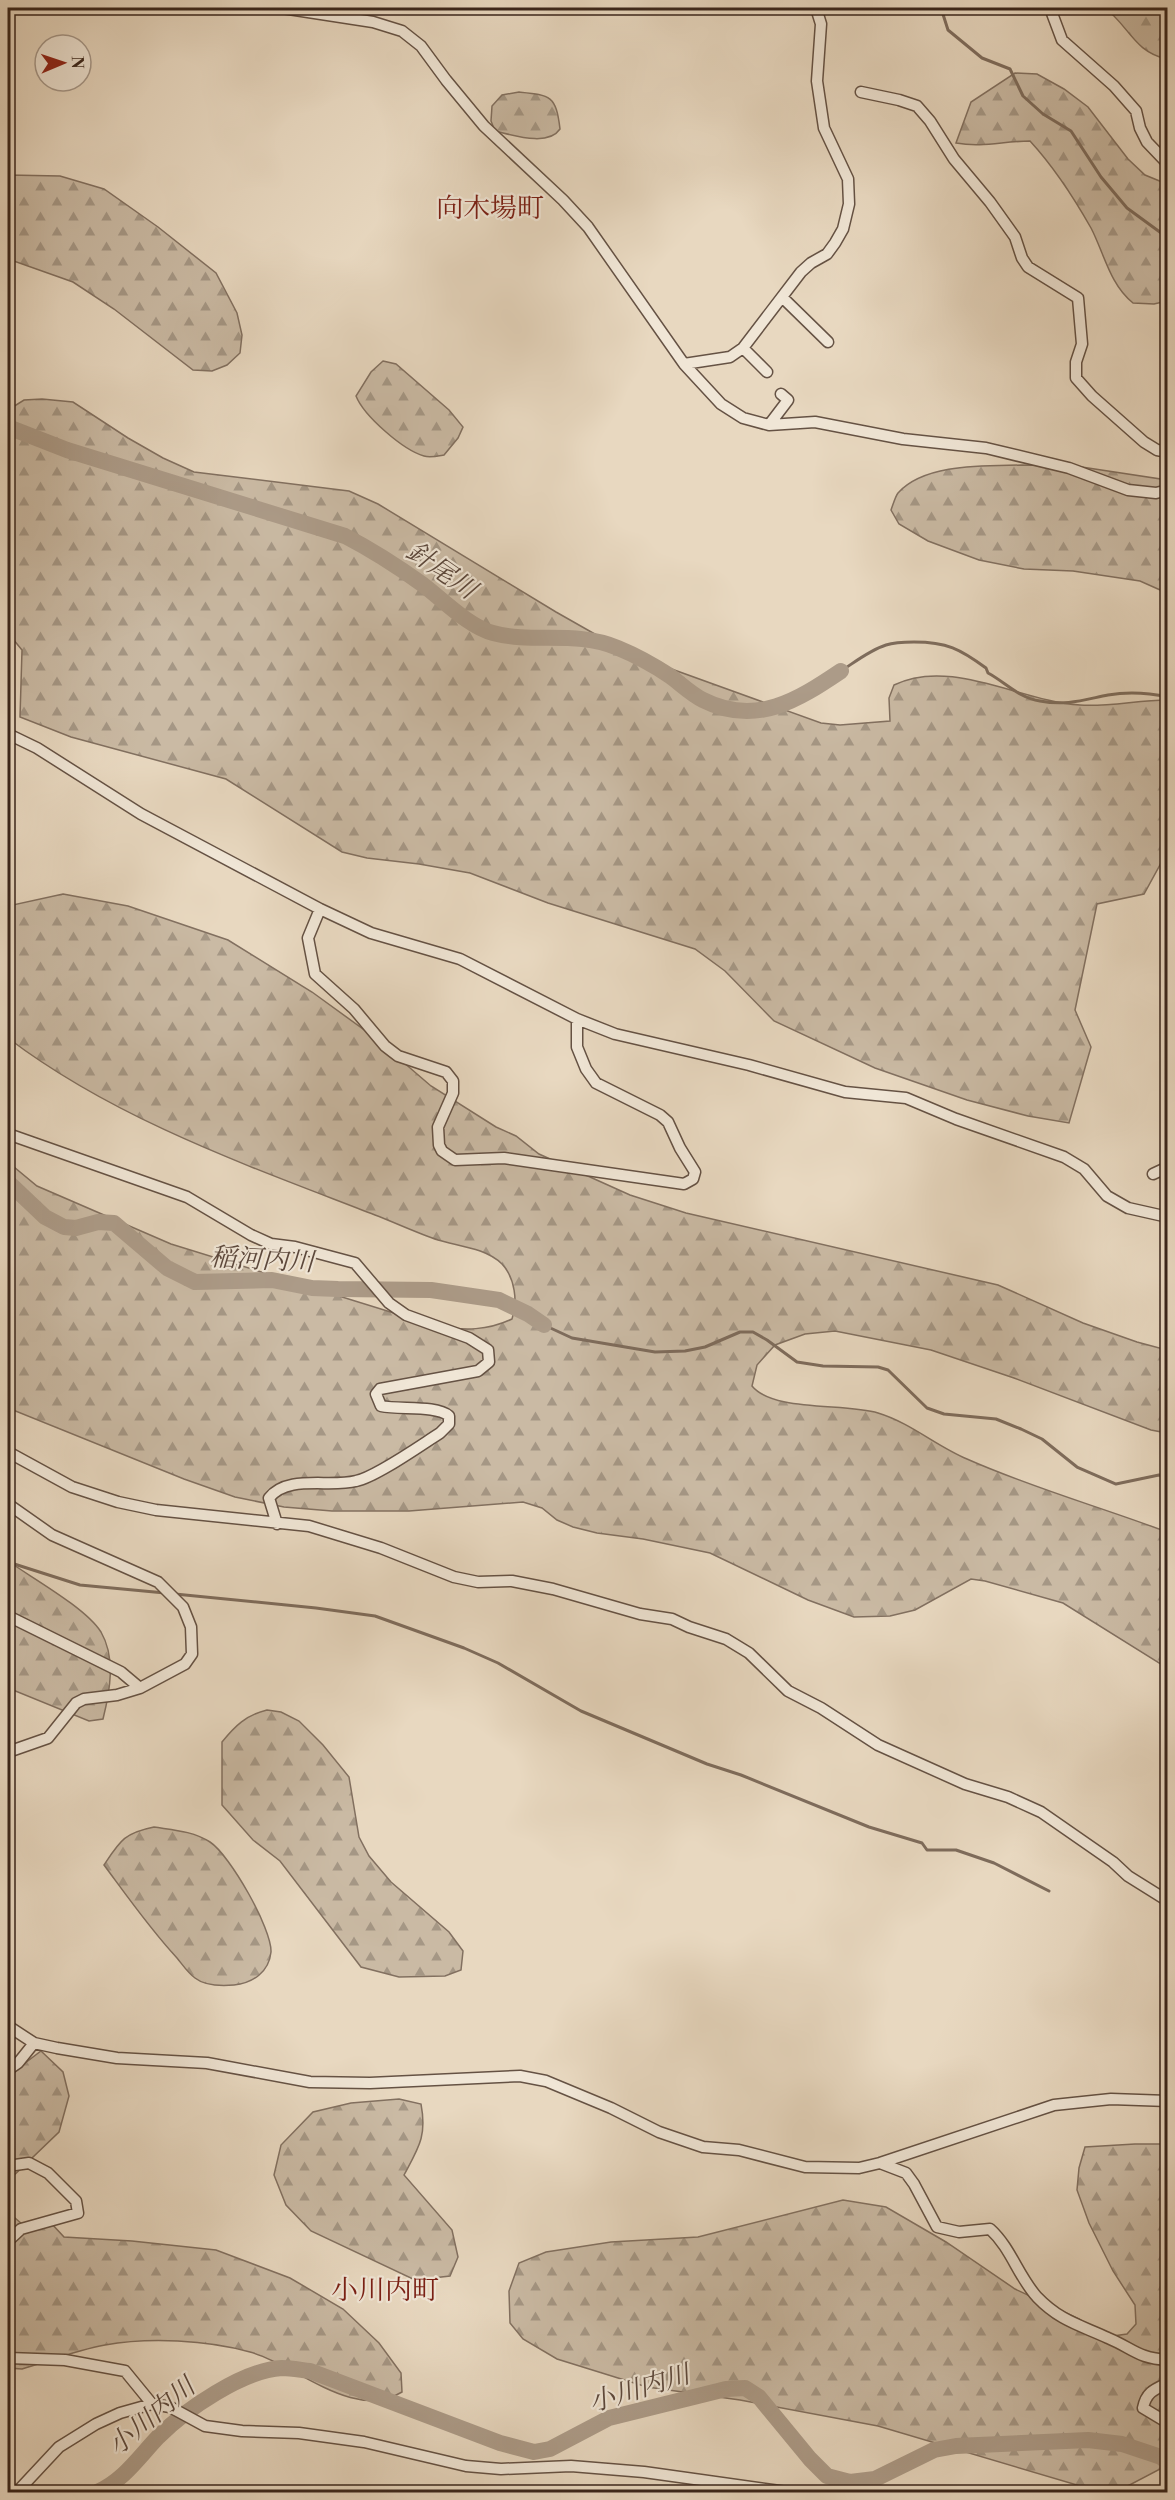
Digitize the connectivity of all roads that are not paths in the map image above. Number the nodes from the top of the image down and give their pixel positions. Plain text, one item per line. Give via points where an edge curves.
1 (282, 8) edge
2 (816, 8) edge
3 (1050, 8) edge
4 (861, 92) dead end
5 (1167, 164) edge
6 (782, 297) junction
7 (828, 342) dead end
8 (743, 348) junction
9 (684, 364) junction
10 (767, 372) dead end
11 (781, 394) dead end
12 (769, 425) junction
13 (1167, 452) edge
14 (1167, 490) edge
15 (8, 734) edge
16 (320, 909) junction
17 (577, 1019) junction
18 (8, 1134) edge
19 (1167, 1167) edge
20 (1153, 1174) dead end
21 (1167, 1217) edge
22 (8, 1452) edge
23 (8, 1504) edge
24 (277, 1524) junction
25 (8, 1616) edge
26 (140, 1688) junction
27 (8, 1752) edge
28 (1167, 1901) edge
29 (8, 2026) edge
30 (34, 2043) junction
31 (8, 2070) edge
32 (1167, 2101) edge
33 (880, 2163) junction
34 (8, 2166) edge
35 (8, 2241) edge
36 (8, 2358) edge
37 (1167, 2360) edge
38 (1167, 2383) edge
39 (152, 2404) junction
40 (1167, 2423) edge
41 (16, 2493) edge
42 (787, 2493) edge

1 - 9 street via 373,22 402,31 421,46 484,126 588,227
2 - 6 street via 821,24 817,81 824,128 848,179 849,204 836,243 801,272
3 - 5 street via 1062,40 1136,111 1147,142
4 - 13 street via 917,106 1015,237 1029,267 1078,298 1082,344 1076,378 1144,442
6 - 7 street
6 - 8 street
8 - 9 street via 730,357
8 - 10 street
9 - 12 street via 721,404 743,418
11 - 12 street via 788,400
12 - 14 street via 815,422 903,439 986,448 1069,468 1128,490
15 - 16 street via 141,814
16 - 17 street via 371,933 460,959
16 - 17 street via 308,938 315,974 398,1056 446,1072 453,1081 453,1093 438,1127 439,1145 448,1157 504,1158 684,1184 693,1179 695,1172 668,1122 596,1083 577,1047
17 - 21 street via 615,1034 845,1092 906,1098 1064,1156 1084,1169 1107,1196 1128,1208
18 - 24 street via 187,1197 271,1244 355,1263 389,1303 406,1315 488,1350 489,1362 478,1371 380,1389 376,1394 381,1406 442,1411 449,1416 449,1424 357,1481 290,1485 274,1490 268,1498
19 - 20 street
22 - 24 street via 72,1487 118,1502
23 - 26 street via 52,1535 158,1582 183,1607 191,1627 192,1654 185,1664
24 - 28 street via 309,1526 381,1548 454,1577 478,1582 512,1581 553,1589 672,1619 726,1639 749,1653 788,1691 878,1745 1041,1812
25 - 26 street via 121,1672
26 - 27 street via 84,1699 76,1703 48,1738
29 - 30 street
30 - 31 street
30 - 33 street via 117,2058 207,2063 310,2082 519,2076 546,2081 659,2132 704,2146 739,2150 805,2168 859,2168
32 - 33 street via 1111,2099 1054,2105
33 - 37 street via 906,2173 937,2227 959,2232 990,2229 1002,2240 1036,2296 1056,2314 1147,2359
34 - 35 street via 29,2163 48,2173 76,2201 78,2213 21,2229
36 - 39 street via 65,2360 125,2371
38 - 40 street via 1149,2392 1143,2408
39 - 41 street via 96,2424 59,2447
39 - 42 street via 170,2407 205,2426 364,2442 466,2466 623,2470

